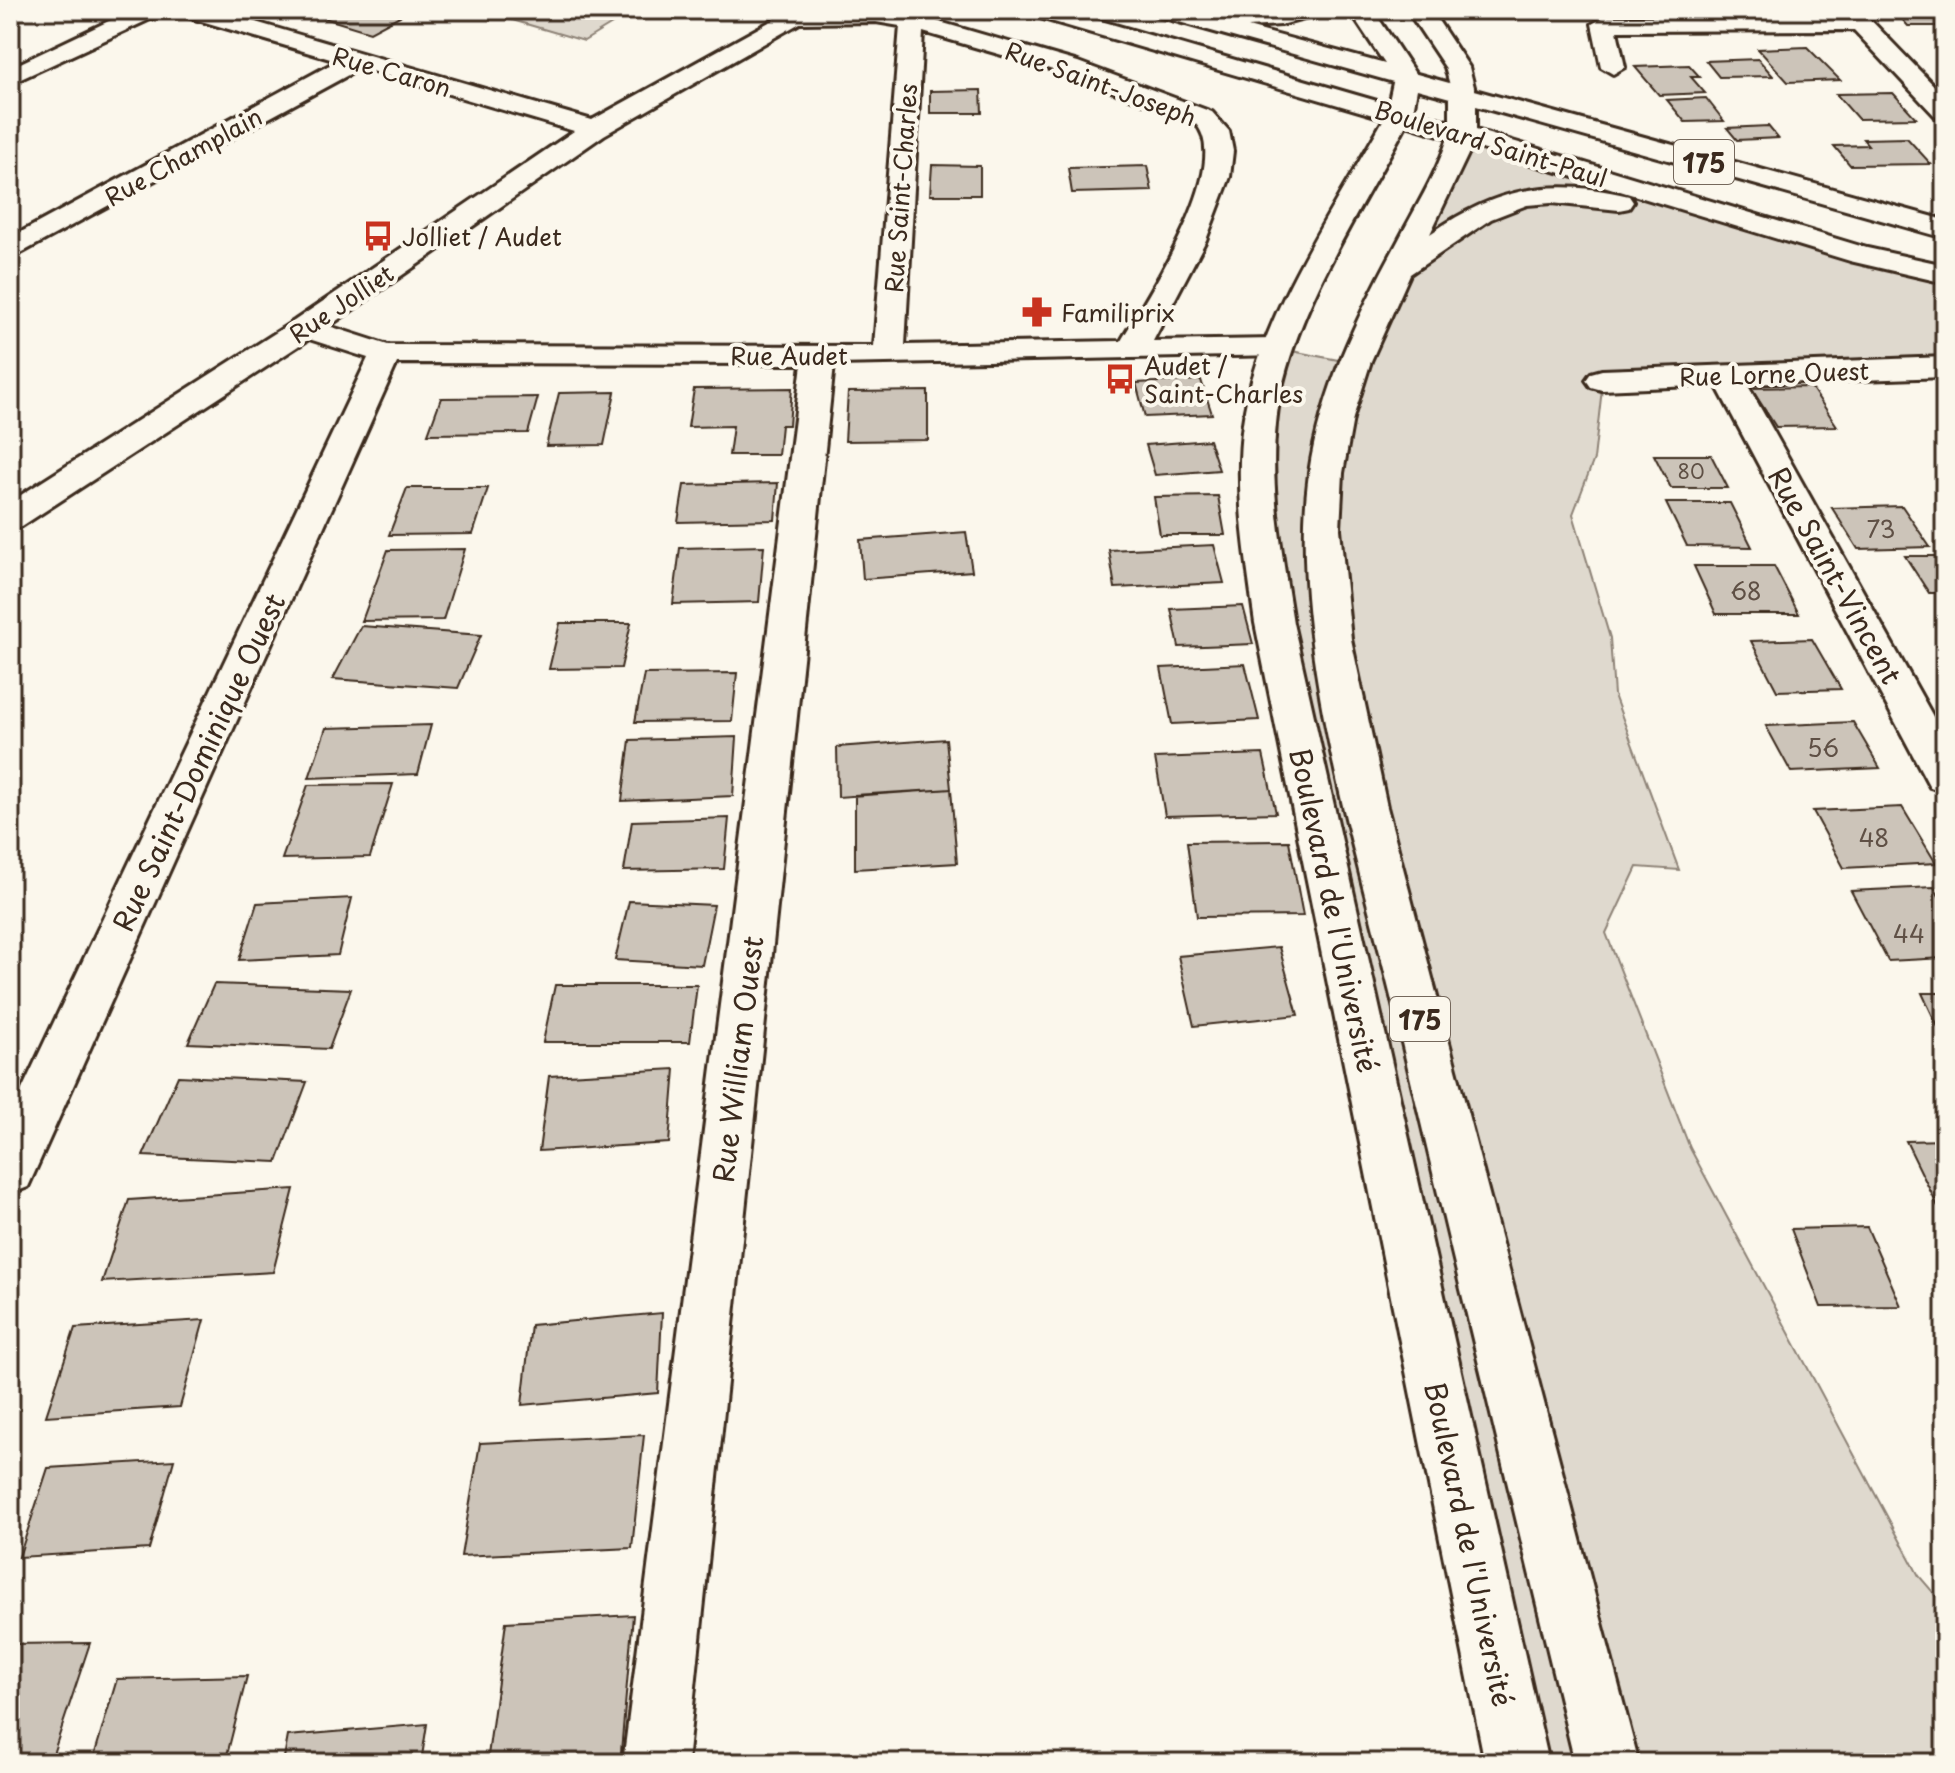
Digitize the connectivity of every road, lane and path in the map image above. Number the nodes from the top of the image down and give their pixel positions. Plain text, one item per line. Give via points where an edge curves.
1 (151, 10) edge
2 (189, 10) edge
3 (1038, 10) edge
4 (1162, 10) edge
5 (1311, 10) edge
6 (1361, 10) edge
7 (1419, 10) edge
8 (795, 16) joint
9 (1853, 16) edge
10 (1201, 20) junction
11 (912, 21) junction
12 (356, 61) junction
13 (1613, 67) dead end
14 (10, 77) edge
15 (1406, 78) junction
16 (1463, 95) junction
17 (1945, 112) edge
18 (1399, 115) junction
19 (595, 129) junction
20 (1462, 133) junction
21 (1945, 229) edge
22 (10, 250) edge
23 (1860, 255) junction
24 (1945, 274) edge
25 (1393, 276) junction
26 (305, 328) junction
27 (1133, 348) junction
28 (1276, 348) junction
29 (386, 354) junction
30 (819, 355) junction
31 (889, 355) junction
32 (1945, 367) edge
33 (1726, 375) junction
34 (1602, 380) dead end
35 (10, 518) edge
36 (1945, 776) edge
37 (10, 1170) edge
38 (655, 1763) edge
39 (1517, 1763) edge
40 (1607, 1763) edge

1 - 14 street
2 - 12 street, Rue Caron
3 - 18 street, Boulevard Saint-Paul
4 - 10 street, Boulevard Saint-Paul
5 - 10 street via 1281,18
6 - 15 street
7 - 16 street, Boulevard de l'Université via 1457,67
8 - 11 street, Rue Saint-Joseph via 876,15
8 - 19 street, Rue Jolliet
9 - 13 street via 1604,24
9 - 17 street
10 - 15 street, Boulevard Saint-Paul
11 - 27 street, Rue Saint-Joseph via 1069,67 1203,117 1216,129 1220,149 1213,195
11 - 31 street, Rue Saint-Charles
12 - 19 street, Rue Caron
12 - 22 street, Rue Champlain
15 - 16 street, Boulevard Saint-Paul / 175
15 - 18 street, Boulevard de l'Université / 175
16 - 20 street, Boulevard de l'Université / 175
16 - 21 street, Boulevard Saint-Paul / 175
18 - 20 street, Boulevard Saint-Paul / 175
18 - 28 street, Boulevard de l'Université / 175
19 - 26 street, Rue Jolliet
20 - 23 street, Boulevard Saint-Paul / 175
20 - 25 street, Boulevard de l'Université / 175 via 1456,155
23 - 24 street, Boulevard Saint-Paul / 175
23 - 25 street via 1632,205 1556,195 1496,203 1475,213
25 - 40 street, Boulevard de l'Université / 175 via 1354,363 1328,442 1320,525 1332,652
26 - 29 street, Rue Audet
26 - 35 street, Rue Jolliet
27 - 28 street, Rue Audet
27 - 31 street, Rue Audet
28 - 39 street, Boulevard de l'Université / 175 via 1259,423 1258,498 1274,623
29 - 30 street, Rue Audet
29 - 37 street, Rue Saint-Dominique Ouest
30 - 31 street, Rue Audet
30 - 38 street, Rue William Ouest
32 - 33 street, Rue Lorne Ouest
33 - 34 street, Rue Lorne Ouest
33 - 36 street, Rue Saint-Vincent

